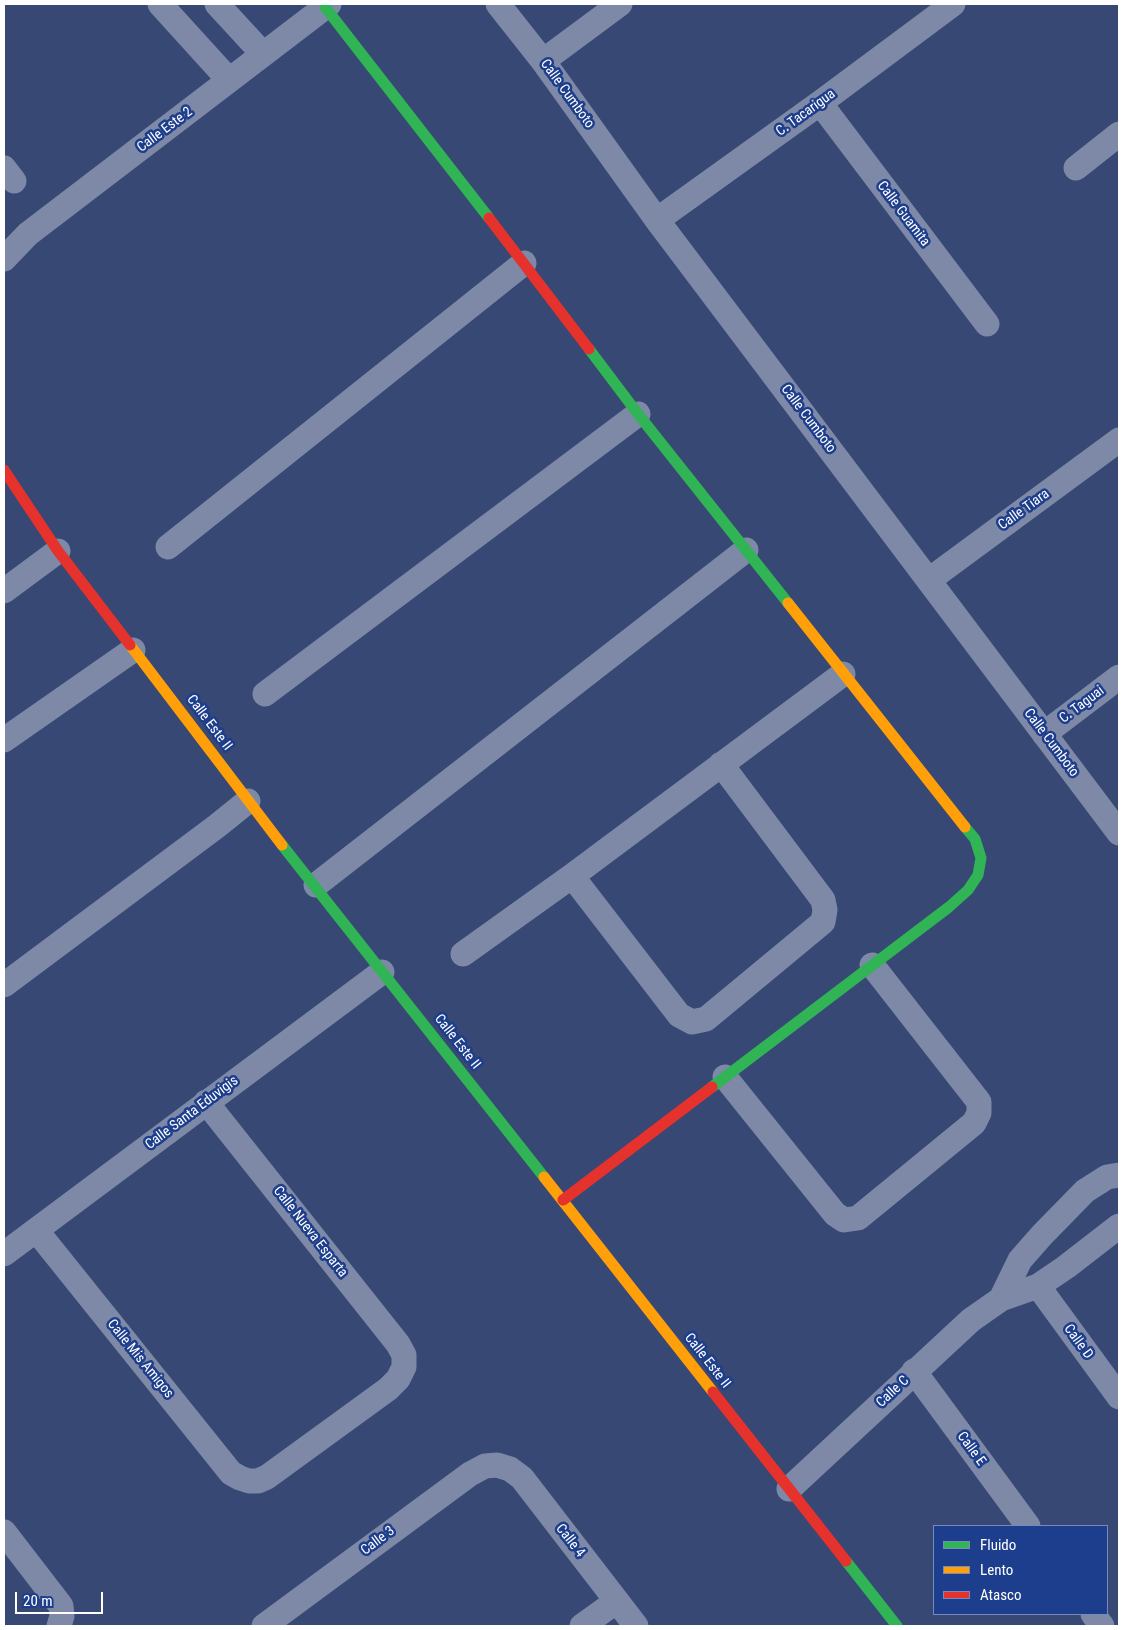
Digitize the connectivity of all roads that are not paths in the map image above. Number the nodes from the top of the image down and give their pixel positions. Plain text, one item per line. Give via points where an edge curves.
1 (160, 4) edge
2 (217, 4) edge
3 (498, 4) edge
4 (620, 4) edge
5 (953, 4) edge
6 (327, 5) edge
7 (264, 54) junction
8 (543, 61) junction
9 (229, 80) junction
10 (820, 103) junction
11 (1119, 134) edge
12 (1076, 168) dead end
13 (657, 220) junction
14 (4, 259) edge
15 (524, 262) junction
16 (987, 324) dead end
17 (638, 414) junction
18 (1119, 440) edge
19 (4, 470) edge
20 (168, 547) dead end
21 (746, 550) junction
22 (58, 551) junction
23 (929, 580) junction
24 (4, 591) edge
25 (133, 650) junction
26 (844, 674) junction
27 (1119, 677) edge
28 (265, 694) dead end
29 (1044, 734) junction
30 (4, 740) edge
31 (721, 764) junction
32 (248, 801) junction
33 (1119, 833) edge
34 (572, 876) junction
35 (316, 885) junction
36 (463, 954) dead end
37 (872, 965) junction
38 (382, 972) junction
39 (4, 985) edge
40 (725, 1077) junction
41 (206, 1102) junction
42 (1119, 1175) edge
43 (563, 1200) junction
44 (1119, 1226) edge
45 (36, 1230) junction
46 (4, 1254) edge
47 (1038, 1286) junction
48 (1000, 1299) junction
49 (914, 1371) junction
50 (1119, 1397) edge
51 (497, 1465) joint
52 (249, 1481) joint
53 (789, 1489) junction
54 (1027, 1525) edge
55 (4, 1532) edge
56 (617, 1601) junction
57 (1094, 1615) edge
58 (60, 1625) edge
59 (264, 1626) edge
60 (582, 1626) edge
61 (636, 1626) edge
62 (897, 1626) edge
63 (1102, 1626) edge

1 - 9 street
2 - 7 street
3 - 8 street, Calle Cumboto
4 - 8 street
5 - 10 street, C. Tacarigua
6 - 7 street, Calle Este 2
6 - 15 street
7 - 9 street, Calle Este 2
8 - 13 street, Calle Cumboto
9 - 14 street, Calle Este 2 via 28,234
10 - 13 street, C. Tacarigua
10 - 16 street, Calle Guamita
11 - 12 street
13 - 23 street, Calle Cumboto
15 - 17 street
15 - 20 street
17 - 21 street
17 - 28 street
18 - 23 street, Calle Tiara
19 - 22 street, Calle Este II
21 - 26 street
21 - 35 street
22 - 24 street
22 - 25 street, Calle Este II
23 - 29 street, Calle Cumboto
25 - 30 street
25 - 32 street, Calle Este II
26 - 31 street
26 - 37 street via 975,839 981,858 978,875 968,890
27 - 29 street, C. Taguai
29 - 33 street, Calle Cumboto
31 - 34 street
31 - 34 street via 823,900 825,910 823,922 706,1019 692,1022 679,1015
32 - 35 street, Calle Este II
32 - 39 street
34 - 36 street
35 - 38 street, Calle Este II
37 - 40 street
37 - 40 street via 978,1102 979,1113 974,1123 858,1218 844,1220 835,1214
38 - 41 street, Calle Santa Eduvigis
38 - 43 street, Calle Este II
40 - 43 street
41 - 45 street, Calle Santa Eduvigis
41 - 52 street, Calle Nueva Esparta via 398,1344 404,1356 404,1367 388,1389 267,1477
42 - 48 street, Calle C via 1107,1177 1085,1191 1042,1235 1020,1260
43 - 53 street, Calle Este II
44 - 47 street, Calle C
45 - 46 street, Calle Santa Eduvigis
45 - 52 street, Calle Mis Amigos via 231,1473
47 - 48 street, Calle C
47 - 50 street, Calle D
48 - 49 street, Calle C via 971,1320
49 - 53 street, Calle C
49 - 54 street, Calle E
51 - 56 street, Calle 4 via 522,1478
51 - 59 street, Calle 3 via 484,1466 470,1474
53 - 62 street, Calle Este II
55 - 58 street via 61,1606
56 - 60 street
56 - 61 street, Calle 4
57 - 63 street

